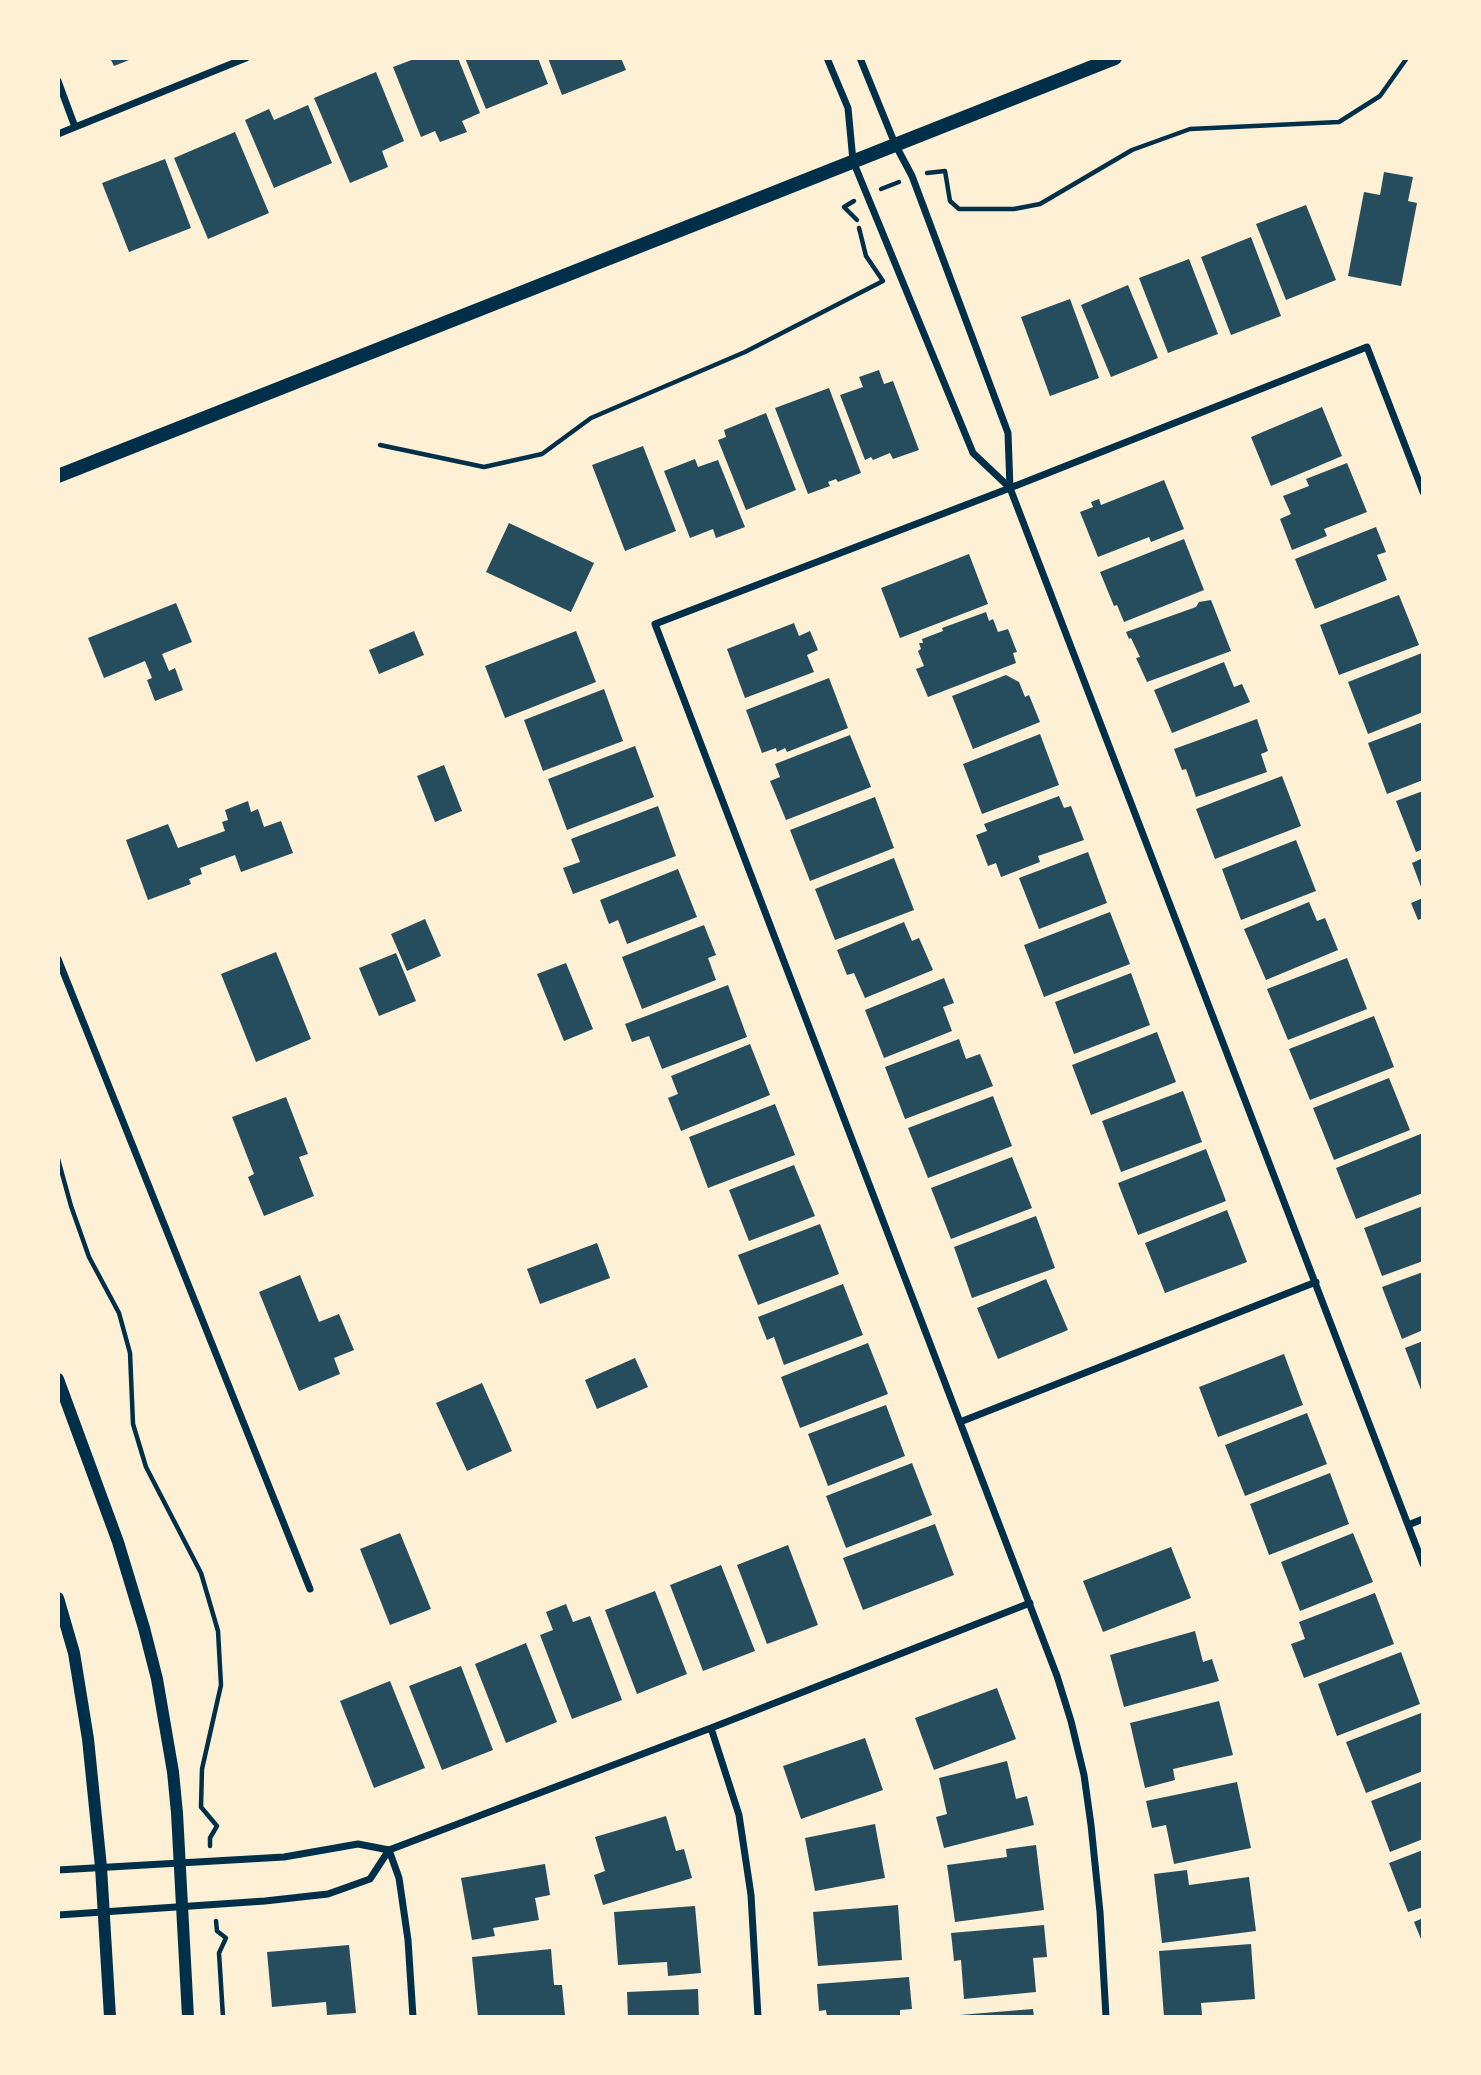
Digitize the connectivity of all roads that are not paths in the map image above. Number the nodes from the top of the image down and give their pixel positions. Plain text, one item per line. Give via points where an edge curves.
1 (246, 58) edge
2 (827, 58) edge
3 (860, 58) edge
4 (1115, 58) edge
5 (58, 82) edge
6 (75, 127) junction
7 (58, 134) edge
8 (895, 144) junction
9 (853, 161) junction
10 (58, 476) edge
11 (1010, 488) junction
12 (1423, 492) edge
13 (58, 959) edge
14 (1316, 1282) junction
15 (58, 1379) edge
16 (960, 1422) junction
17 (1423, 1519) edge
18 (1408, 1525) junction
19 (1423, 1564) edge
20 (310, 1588) dead end
21 (58, 1598) edge
22 (1030, 1603) junction
23 (711, 1728) junction
24 (389, 1850) junction
25 (179, 1863) junction
26 (101, 1867) junction
27 (58, 1870) edge
28 (181, 1907) junction
29 (104, 1913) junction
30 (58, 1915) edge
31 (110, 2017) edge
32 (188, 2017) edge
33 (413, 2017) edge
34 (758, 2017) edge
35 (1106, 2017) edge

1 - 6 street
2 - 9 street via 848,108
3 - 8 street
4 - 8 main road
5 - 6 street
6 - 7 street
8 - 9 main road
8 - 11 street via 912,176 1008,433
9 - 10 main road
9 - 11 street via 973,453
11 - 12 street via 1367,347
11 - 14 street
11 - 16 street via 655,624
13 - 20 street
14 - 16 street
14 - 18 street
15 - 25 street via 105,1502 145,1628 173,1772
16 - 22 street
17 - 18 street
18 - 19 street
21 - 26 street via 82,1698
22 - 23 street
22 - 35 street via 1057,1676 1084,1775 1099,1900
23 - 24 street
23 - 34 street via 739,1815 751,1895
24 - 25 street via 358,1844 284,1857
24 - 28 street via 370,1879 328,1894
24 - 33 street via 399,1878 407,1930
25 - 26 street
25 - 28 street
26 - 27 street
26 - 29 street
28 - 29 street
28 - 32 street
29 - 30 street
29 - 31 street

